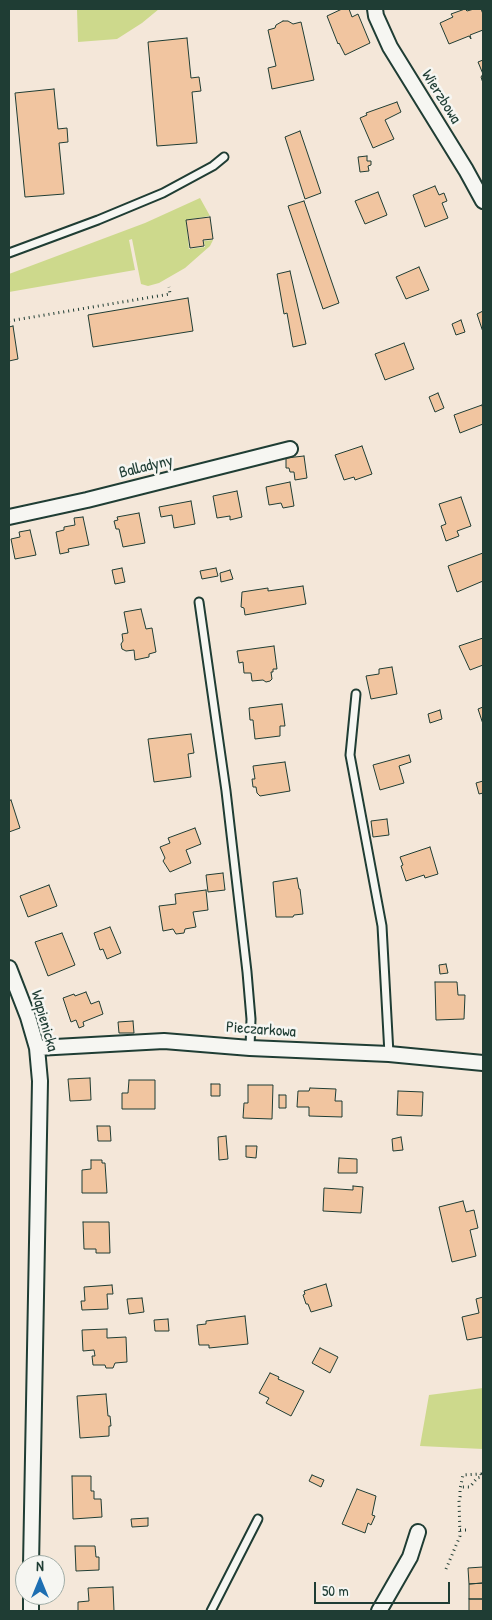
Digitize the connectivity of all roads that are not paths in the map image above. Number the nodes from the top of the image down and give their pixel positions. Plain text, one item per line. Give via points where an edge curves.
1 (375, 9) edge
2 (224, 157) dead end
3 (483, 201) edge
4 (9, 253) edge
5 (290, 449) dead end
6 (9, 516) edge
7 (199, 602) dead end
8 (356, 694) dead end
9 (9, 968) edge
10 (37, 1048) junction
11 (250, 1048) junction
12 (389, 1054) junction
13 (483, 1063) edge
14 (258, 1519) dead end
15 (418, 1532) dead end
16 (31, 1555) edge
17 (210, 1611) edge
18 (379, 1611) edge

1 - 3 street, Wierzbowa via 390,47
2 - 4 lane via 163,193
5 - 6 street, Balladyny via 87,500
7 - 11 lane via 248,972
8 - 12 lane via 350,755 382,926
9 - 10 street, Wapienicka
10 - 11 street, Pieczarkowa via 164,1041
10 - 16 street, Wapienicka via 40,1081
11 - 12 street, Pieczarkowa
12 - 13 street, Pieczarkowa
14 - 17 lane
15 - 18 street via 410,1557

